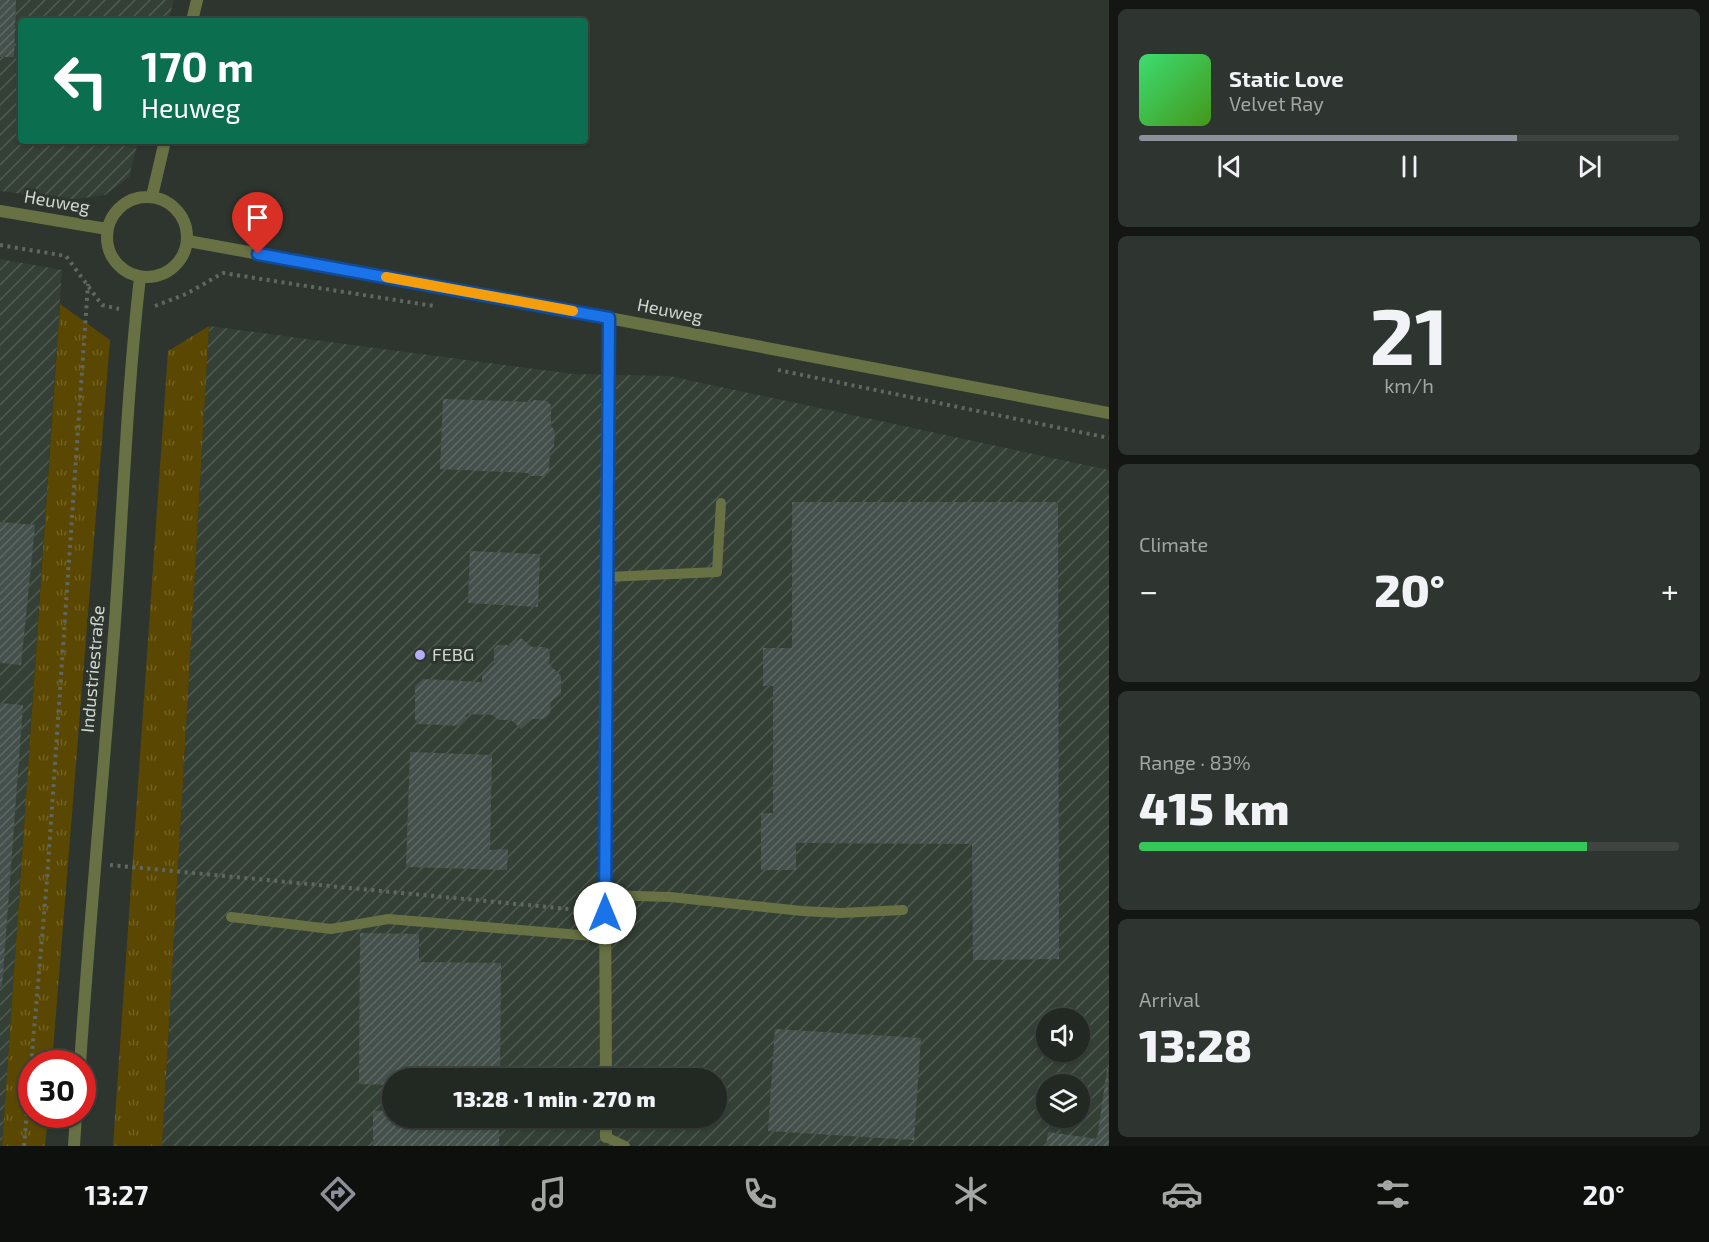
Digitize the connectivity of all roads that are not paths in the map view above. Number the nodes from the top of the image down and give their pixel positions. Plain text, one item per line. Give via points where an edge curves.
1 (197, 0) edge
2 (193, 18) edge
3 (164, 144) edge
4 (152, 196) junction
5 (0, 211) edge
6 (107, 229) junction
7 (188, 241) junction
8 (140, 277) junction
9 (609, 318) junction
10 (1109, 413) edge
11 (721, 503) dead end
12 (607, 577) junction
13 (605, 895) junction
14 (903, 910) dead end
15 (231, 917) dead end
16 (605, 936) junction
17 (81, 1050) edge
18 (606, 1068) edge
19 (75, 1128) edge
20 (606, 1128) edge
21 (606, 1137) joint
22 (74, 1146) edge
23 (625, 1146) edge

1 - 2 street
3 - 4 street
4 - 6 street via 137,197 123,204 112,215
4 - 7 street via 179,211
5 - 6 street, Heuweg
6 - 8 street via 106,242 117,265
7 - 8 street via 177,265 166,273
7 - 9 street, Heuweg
8 - 17 street, Industriestraße
9 - 10 street, Heuweg
9 - 12 street
11 - 12 lane via 717,572
12 - 13 street
13 - 14 lane via 670,897 802,911
13 - 16 street
15 - 16 lane via 332,929 388,919
16 - 18 street
19 - 22 street
20 - 21 street
21 - 23 lane

